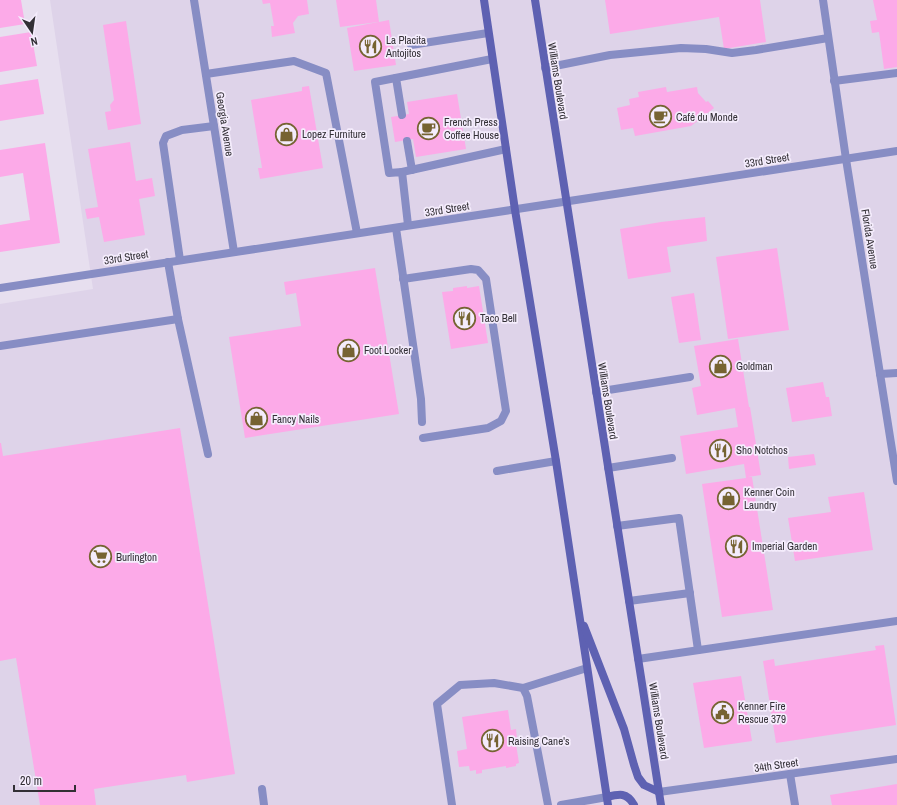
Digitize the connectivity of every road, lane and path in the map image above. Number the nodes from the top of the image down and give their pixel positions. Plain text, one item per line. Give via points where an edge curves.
1 (194, 0) edge
2 (484, 0) edge
3 (534, 0) edge
4 (823, 0) edge
5 (488, 33) junction
6 (828, 38) junction
7 (411, 45) dead end
8 (492, 59) junction
9 (545, 68) junction
10 (897, 73) edge
11 (206, 74) junction
12 (396, 78) junction
13 (834, 81) junction
14 (402, 115) dead end
15 (214, 126) junction
16 (407, 140) dead end
17 (506, 149) junction
18 (897, 152) edge
19 (846, 159) junction
20 (412, 170) junction
21 (402, 172) junction
22 (566, 202) junction
23 (515, 210) junction
24 (408, 226) junction
25 (396, 228) junction
26 (357, 233) junction
27 (234, 252) junction
28 (180, 260) junction
29 (168, 262) junction
30 (403, 279) junction
31 (0, 288) edge
32 (178, 318) junction
33 (0, 346) edge
34 (897, 373) edge
35 (880, 374) junction
36 (690, 377) dead end
37 (596, 392) junction
38 (422, 422) dead end
39 (423, 438) dead end
40 (208, 454) dead end
41 (672, 458) dead end
42 (556, 461) junction
43 (608, 468) junction
44 (497, 471) dead end
45 (897, 481) edge
46 (617, 526) junction
47 (690, 593) junction
48 (629, 601) junction
49 (578, 610) junction
50 (897, 621) edge
51 (698, 650) junction
52 (638, 659) junction
53 (587, 668) junction
54 (523, 688) junction
55 (897, 759) edge
56 (790, 774) junction
57 (262, 789) dead end
58 (659, 792) junction
59 (608, 801) edge
60 (264, 805) edge
61 (452, 805) edge
62 (548, 805) edge
63 (561, 805) edge
64 (634, 805) edge
65 (661, 805) edge
66 (795, 805) edge

1 - 11 street, Georgia Avenue
2 - 5 main road
3 - 9 main road, Williams Boulevard
4 - 6 street, Florida Avenue
5 - 7 street
5 - 8 main road
6 - 9 street via 732,53 681,48 610,55
6 - 13 street, Florida Avenue
8 - 12 street
8 - 17 main road
9 - 22 main road, Williams Boulevard
10 - 13 street
11 - 15 street, Georgia Avenue
11 - 26 street via 294,61 326,73
12 - 14 street
12 - 21 street via 375,82 389,173
13 - 19 street, Florida Avenue
15 - 27 street, Georgia Avenue
15 - 28 street via 182,130 166,136 162,143
16 - 20 street
17 - 20 street
17 - 23 main road
18 - 19 street, 33rd Street
19 - 22 street, 33rd Street
19 - 35 street, Florida Avenue
20 - 21 street
21 - 24 street
22 - 23 street, 33rd Street
22 - 37 main road, Williams Boulevard
23 - 24 street, 33rd Street
23 - 42 main road
24 - 25 street, 33rd Street
25 - 26 street, 33rd Street
25 - 30 street
26 - 27 street, 33rd Street
27 - 28 street, 33rd Street
28 - 29 street, 33rd Street
29 - 31 street, 33rd Street
29 - 32 street
30 - 38 street via 421,399
30 - 39 street via 471,269 478,270 486,279 506,411 501,421 488,428
32 - 33 street
32 - 40 street
34 - 35 street
35 - 45 street, Florida Avenue
36 - 37 street
37 - 43 main road, Williams Boulevard
41 - 43 street
42 - 44 street
42 - 49 main road
43 - 46 main road, Williams Boulevard
46 - 47 street via 679,518
46 - 48 main road, Williams Boulevard
47 - 48 street
47 - 51 street
48 - 52 main road, Williams Boulevard
49 - 53 main road
49 - 58 main road via 624,729 638,777 644,785
50 - 51 street
51 - 52 street
52 - 58 main road, Williams Boulevard
53 - 54 street
53 - 59 main road
54 - 61 street via 494,682 460,685 437,704
54 - 62 street via 527,696
55 - 56 street, 34th Street
56 - 58 street, 34th Street
56 - 66 street
57 - 60 street
58 - 65 main road, Williams Boulevard
59 - 63 street via 590,800
59 - 64 main road via 618,794 632,800

